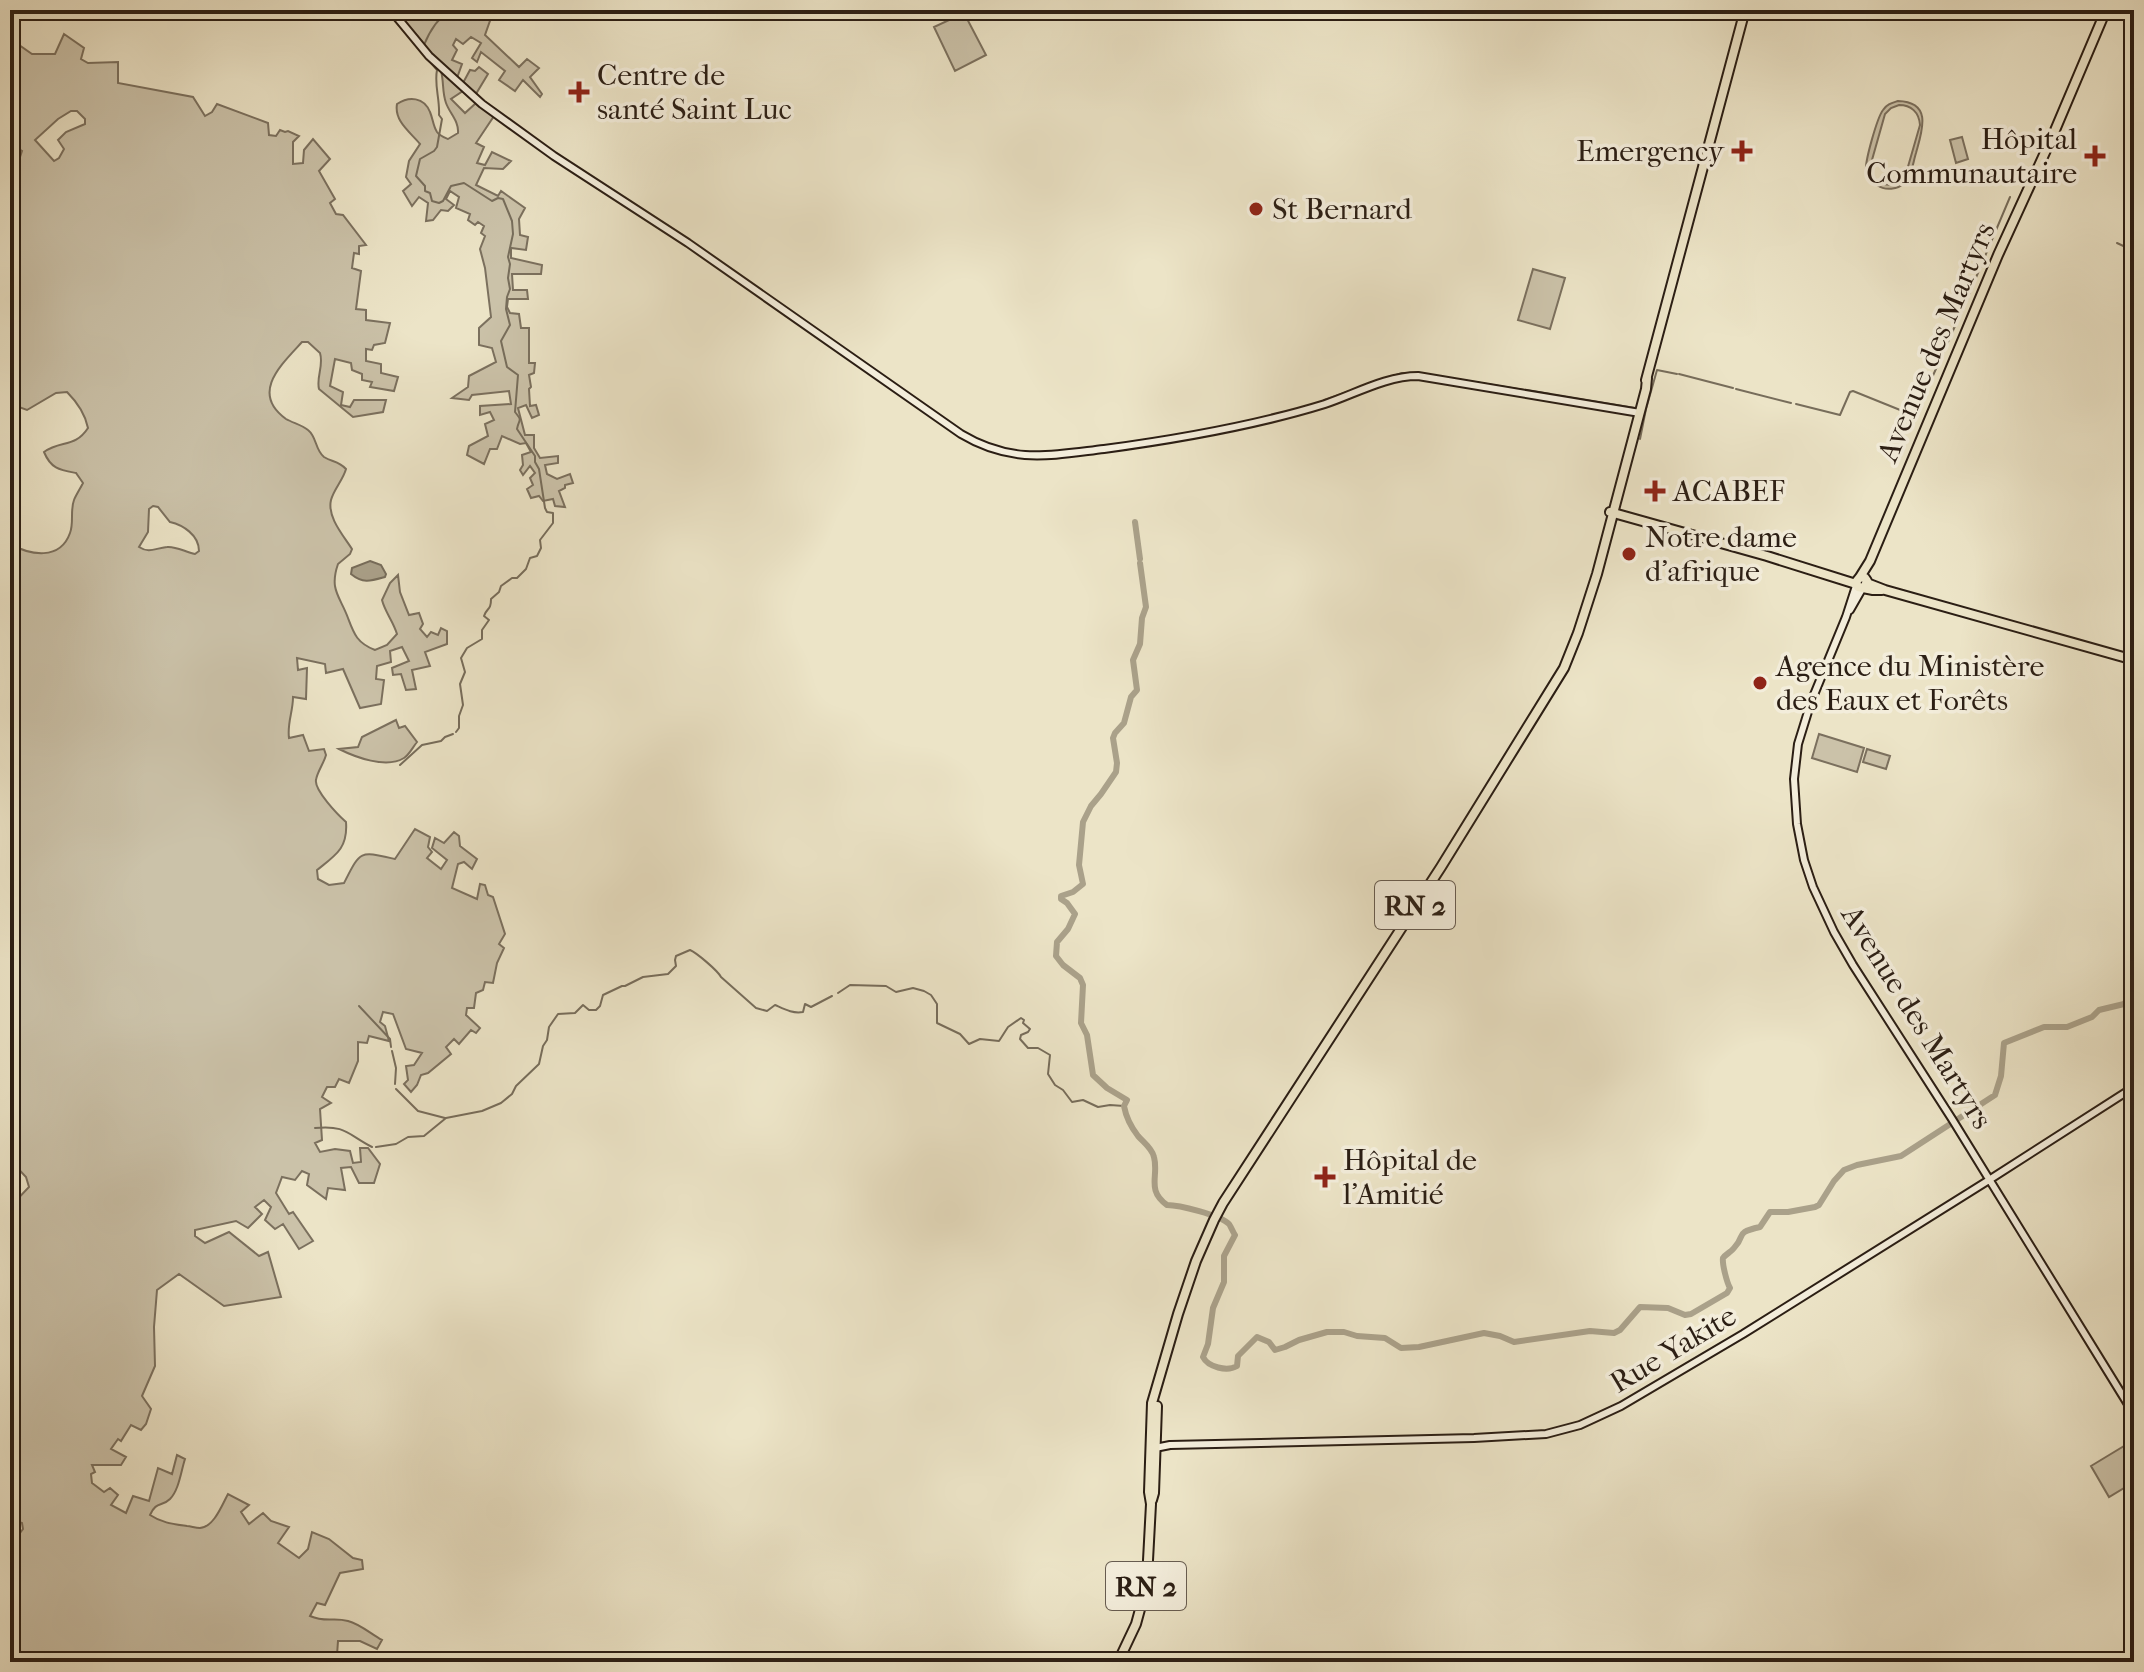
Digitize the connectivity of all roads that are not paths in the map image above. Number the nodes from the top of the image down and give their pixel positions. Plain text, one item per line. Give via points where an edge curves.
1 (391, 10) edge
2 (1745, 10) edge
3 (2106, 10) edge
4 (1638, 413) junction
5 (1616, 501) junction
6 (1611, 513) junction
7 (1625, 517) junction
8 (1609, 528) junction
9 (1861, 583) junction
10 (1591, 586) junction
11 (2134, 660) edge
12 (2134, 1087) edge
13 (1989, 1180) junction
14 (2134, 1414) edge
15 (1153, 1443) junction
16 (1118, 1662) edge

1 - 4 main road via 429,56 488,109 949,426 995,451 1067,453 1192,434 1325,404 1403,376
2 - 4 main road, RN 2
3 - 9 main road, Avenue des Martyrs
4 - 5 main road, RN 2
4 - 6 main road, RN 2
5 - 6 main road, RN 2
5 - 7 main road
6 - 7 main road
6 - 8 main road, RN 2
6 - 10 main road, RN 2
7 - 8 main road
7 - 9 main road
8 - 10 main road, RN 2
9 - 11 main road
9 - 13 main road, Avenue des Martyrs via 1798,744 1794,779 1804,860 1834,932
10 - 15 main road, RN 2 via 1578,633 1554,686 1215,1217 1196,1261 1157,1390
12 - 13 main road, Rue Yakite
13 - 14 main road, Avenue des Martyrs
13 - 15 main road, Rue Yakite via 1692,1365 1572,1428 1424,1441
15 - 16 main road, RN 2 via 1147,1579 1136,1624

